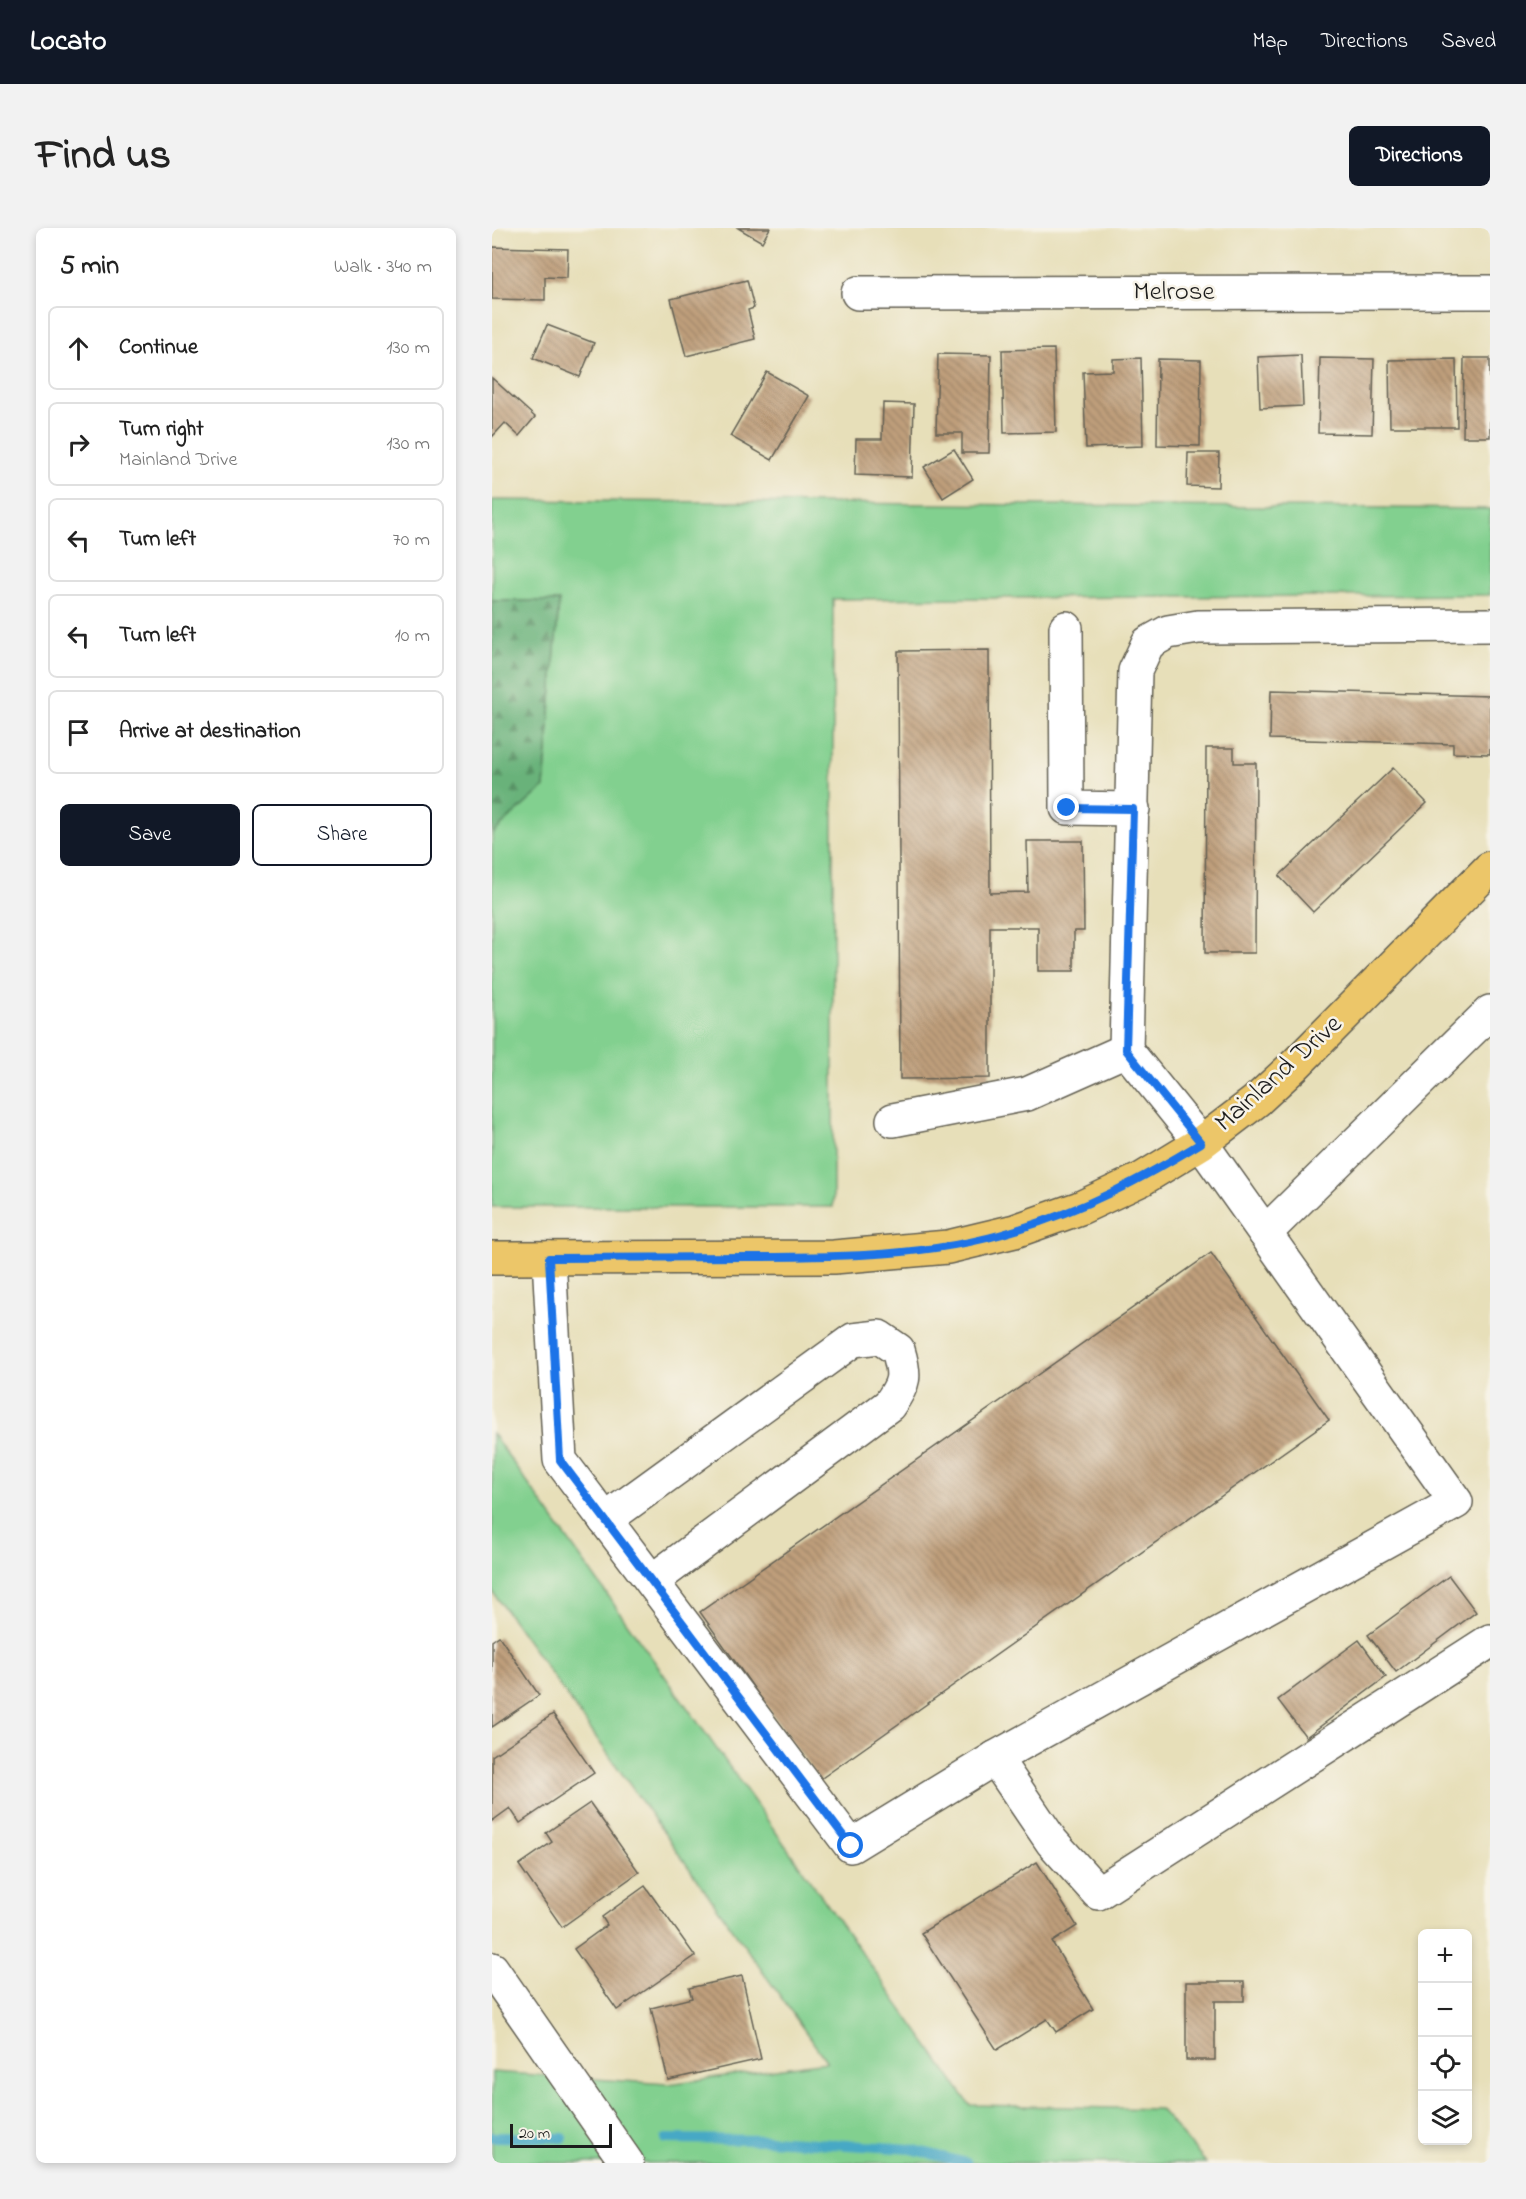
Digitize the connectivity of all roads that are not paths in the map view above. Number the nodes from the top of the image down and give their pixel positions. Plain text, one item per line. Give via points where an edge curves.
1 (1490, 292) edge
2 (858, 293) dead end
3 (1490, 625) edge
4 (1066, 628) dead end
5 (1133, 809) junction
6 (1490, 868) edge
7 (1490, 1012) edge
8 (1126, 1050) junction
9 (893, 1119) dead end
10 (1201, 1143) junction
11 (1265, 1233) junction
12 (492, 1258) edge
13 (549, 1258) junction
14 (605, 1520) junction
15 (652, 1581) junction
16 (1490, 1641) edge
17 (995, 1758) junction
18 (492, 1969) edge
19 (627, 2163) edge

1 - 2 street, Melrose
3 - 5 street via 1198,627 1168,632 1148,643 1135,671
4 - 5 street via 1067,808
5 - 8 street
6 - 10 main road, Mainland Drive via 1296,1064
7 - 11 street
8 - 9 street via 1027,1094
8 - 10 street
10 - 11 street
10 - 13 main road, Mainland Drive via 1142,1179 1080,1208 1015,1231 948,1247 834,1257
11 - 17 street via 1456,1502
12 - 13 main road, Mainland Drive
13 - 14 street via 560,1460
14 - 15 street
14 - 15 street via 853,1340 879,1337 898,1350 903,1379 901,1390 889,1406
15 - 17 street via 851,1846
16 - 17 street via 1098,1893 1052,1842
18 - 19 street

